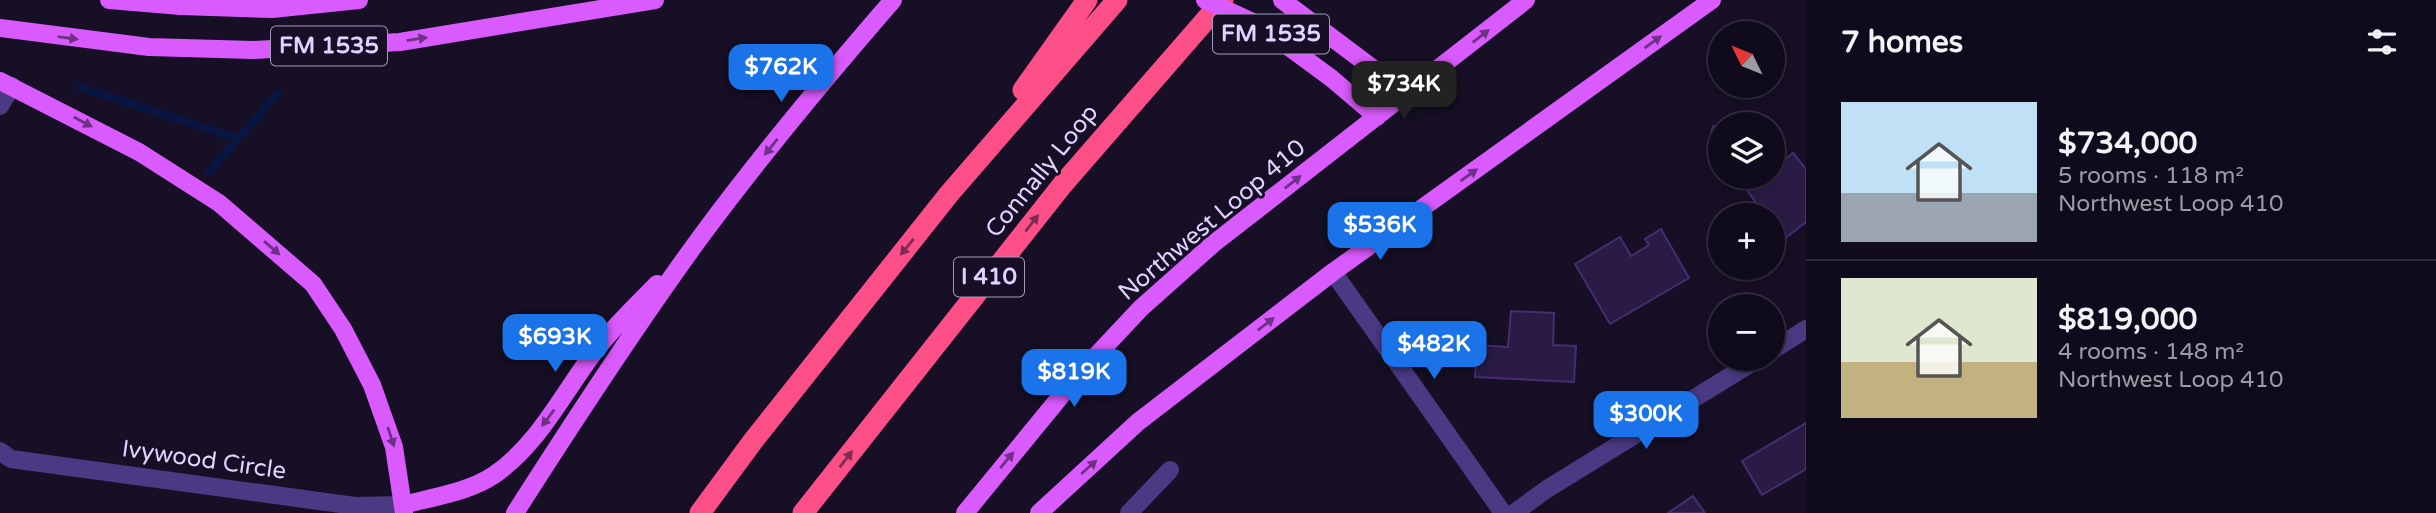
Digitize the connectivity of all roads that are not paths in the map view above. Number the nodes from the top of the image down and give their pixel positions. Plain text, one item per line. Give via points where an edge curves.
1 (109, 0) edge
2 (359, 0) edge
3 (655, 0) edge
4 (893, 0) edge
5 (1087, 0) edge
6 (1117, 0) edge
7 (1205, 0) edge
8 (1223, 0) edge
9 (1282, 0) edge
10 (1526, 0) edge
11 (1712, 0) edge
12 (0, 28) edge
13 (6, 84) edge
14 (1408, 93) junction
15 (0, 106) edge
16 (1377, 117) junction
17 (950, 194) junction
18 (702, 236) junction
19 (1333, 272) junction
20 (1806, 329) edge
21 (1785, 342) edge
22 (1739, 371) edge
23 (753, 441) junction
24 (0, 451) edge
25 (1170, 470) dead end
26 (404, 509) edge
27 (515, 513) edge
28 (689, 513) edge
29 (700, 513) edge
30 (803, 513) edge
31 (965, 513) edge
32 (1039, 513) edge
33 (1129, 513) edge
34 (1503, 513) edge
35 (1514, 513) edge

1 - 2 main road, FM 1535 via 272,9
12 -> 3 main road, FM 1535 via 149,47 253,50 400,42
4 -> 18 main road
5 - 17 highway
6 - 17 highway
7 - 16 main road, FM 1535, bridge via 1259,25
30 -> 8 highway, Connally Loop / I 410 via 1063,184
9 - 14 main road, FM 1535
14 -> 10 main road, Northwest Loop 410
19 -> 11 main road
13 - 15 street
13 -> 26 main road via 139,152 219,203 313,284 372,385 394,447
14 - 16 main road, Northwest Loop 410
31 -> 16 main road, Northwest Loop 410 via 1079,374 1141,308 1213,244
17 -> 23 highway
18 -> 26 main road via 596,349 519,455 493,476
18 - 27 main road
32 -> 19 main road via 1138,422
19 - 34 street
20 - 21 street
22 - 35 street
23 - 28 highway
23 - 29 highway
24 - 26 street, Ivywood Circle via 11,458
25 - 33 street

